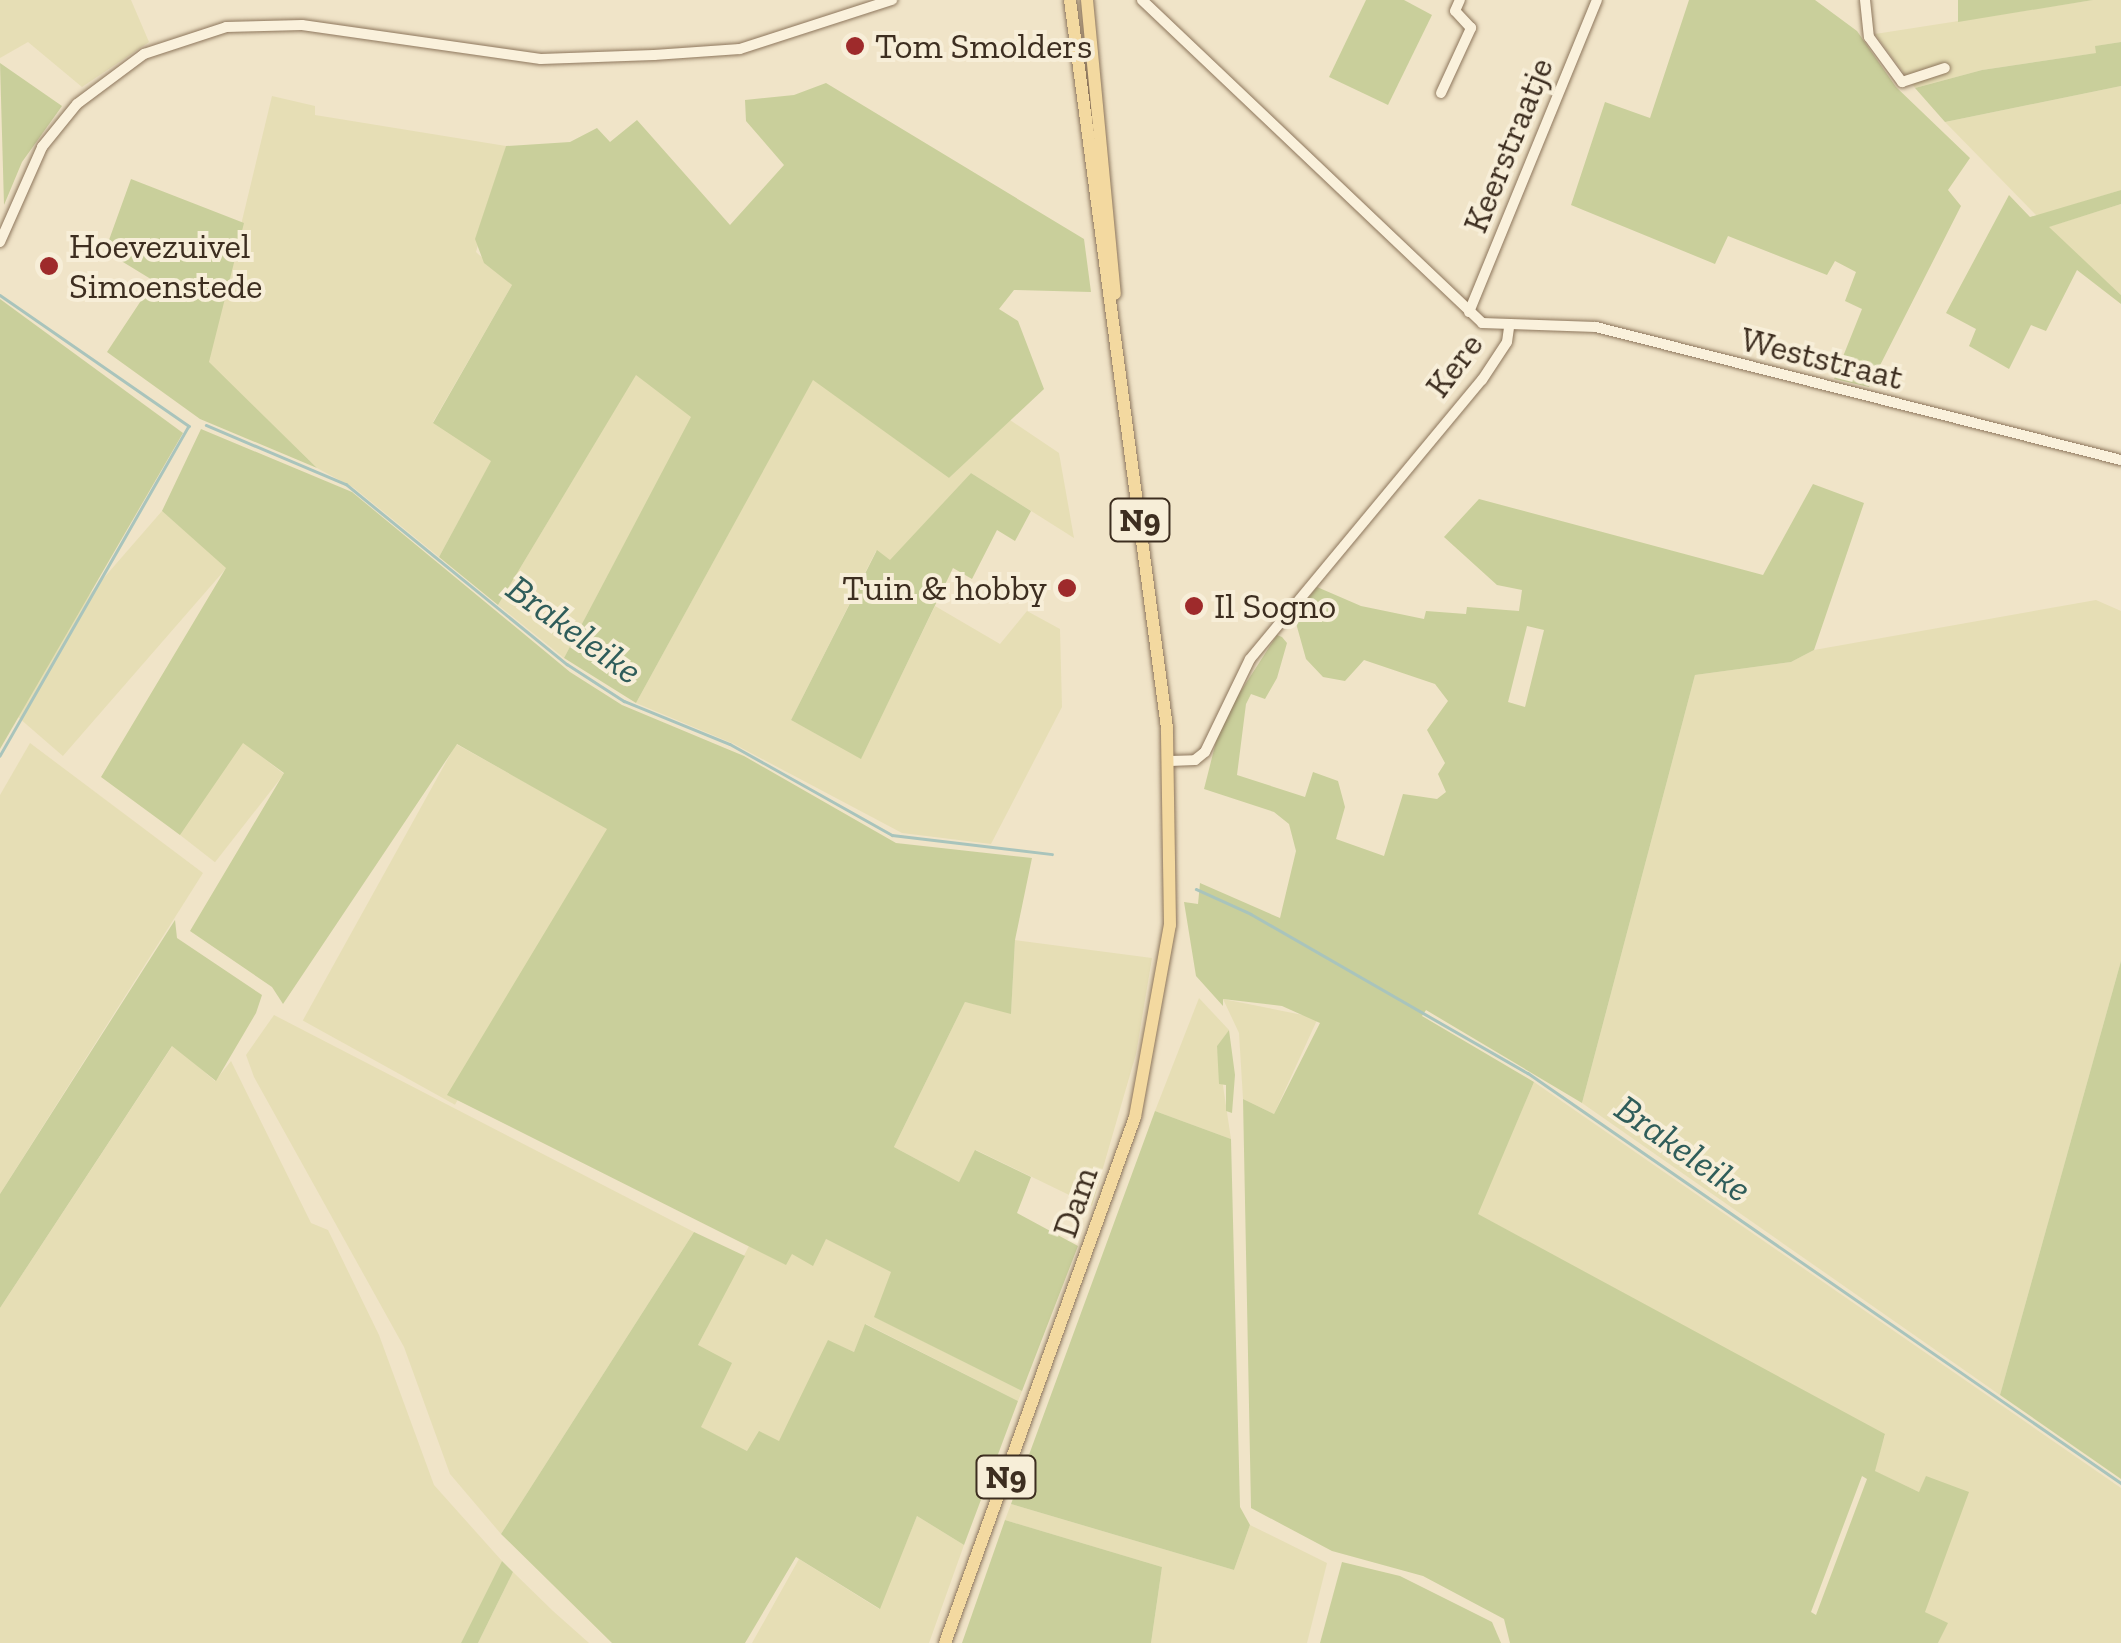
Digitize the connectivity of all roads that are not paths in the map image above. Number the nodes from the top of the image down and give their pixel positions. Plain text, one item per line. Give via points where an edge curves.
1 (892, 0) edge
2 (1070, 0) edge
3 (1087, 0) edge
4 (1142, 0) edge
5 (1460, 0) edge
6 (1597, 0) edge
7 (1865, 0) edge
8 (864, 5) edge
9 (1944, 68) dead end
10 (1440, 93) dead end
11 (1088, 98) junction
12 (0, 242) edge
13 (1470, 312) junction
14 (1509, 328) junction
15 (2121, 460) edge
16 (1170, 761) junction
17 (945, 1643) edge

1 - 8 street
2 - 11 main road, N9
3 - 11 main road, N9
4 - 13 street, Kere
5 - 10 street via 1454,11 1471,28
6 - 13 street, Keerstraatje
7 - 9 street via 1869,37 1902,82
8 - 12 street via 740,49 541,59 302,25 226,27 144,54 78,104 42,147
11 - 16 main road, N9
13 - 14 street, Kere via 1482,323
14 - 15 street, Weststraat via 1596,328
14 - 16 street, Kere via 1482,380 1274,628 1219,715 1205,752 1195,760
16 - 17 main road, Dam / N9 via 1170,925 1135,1118

